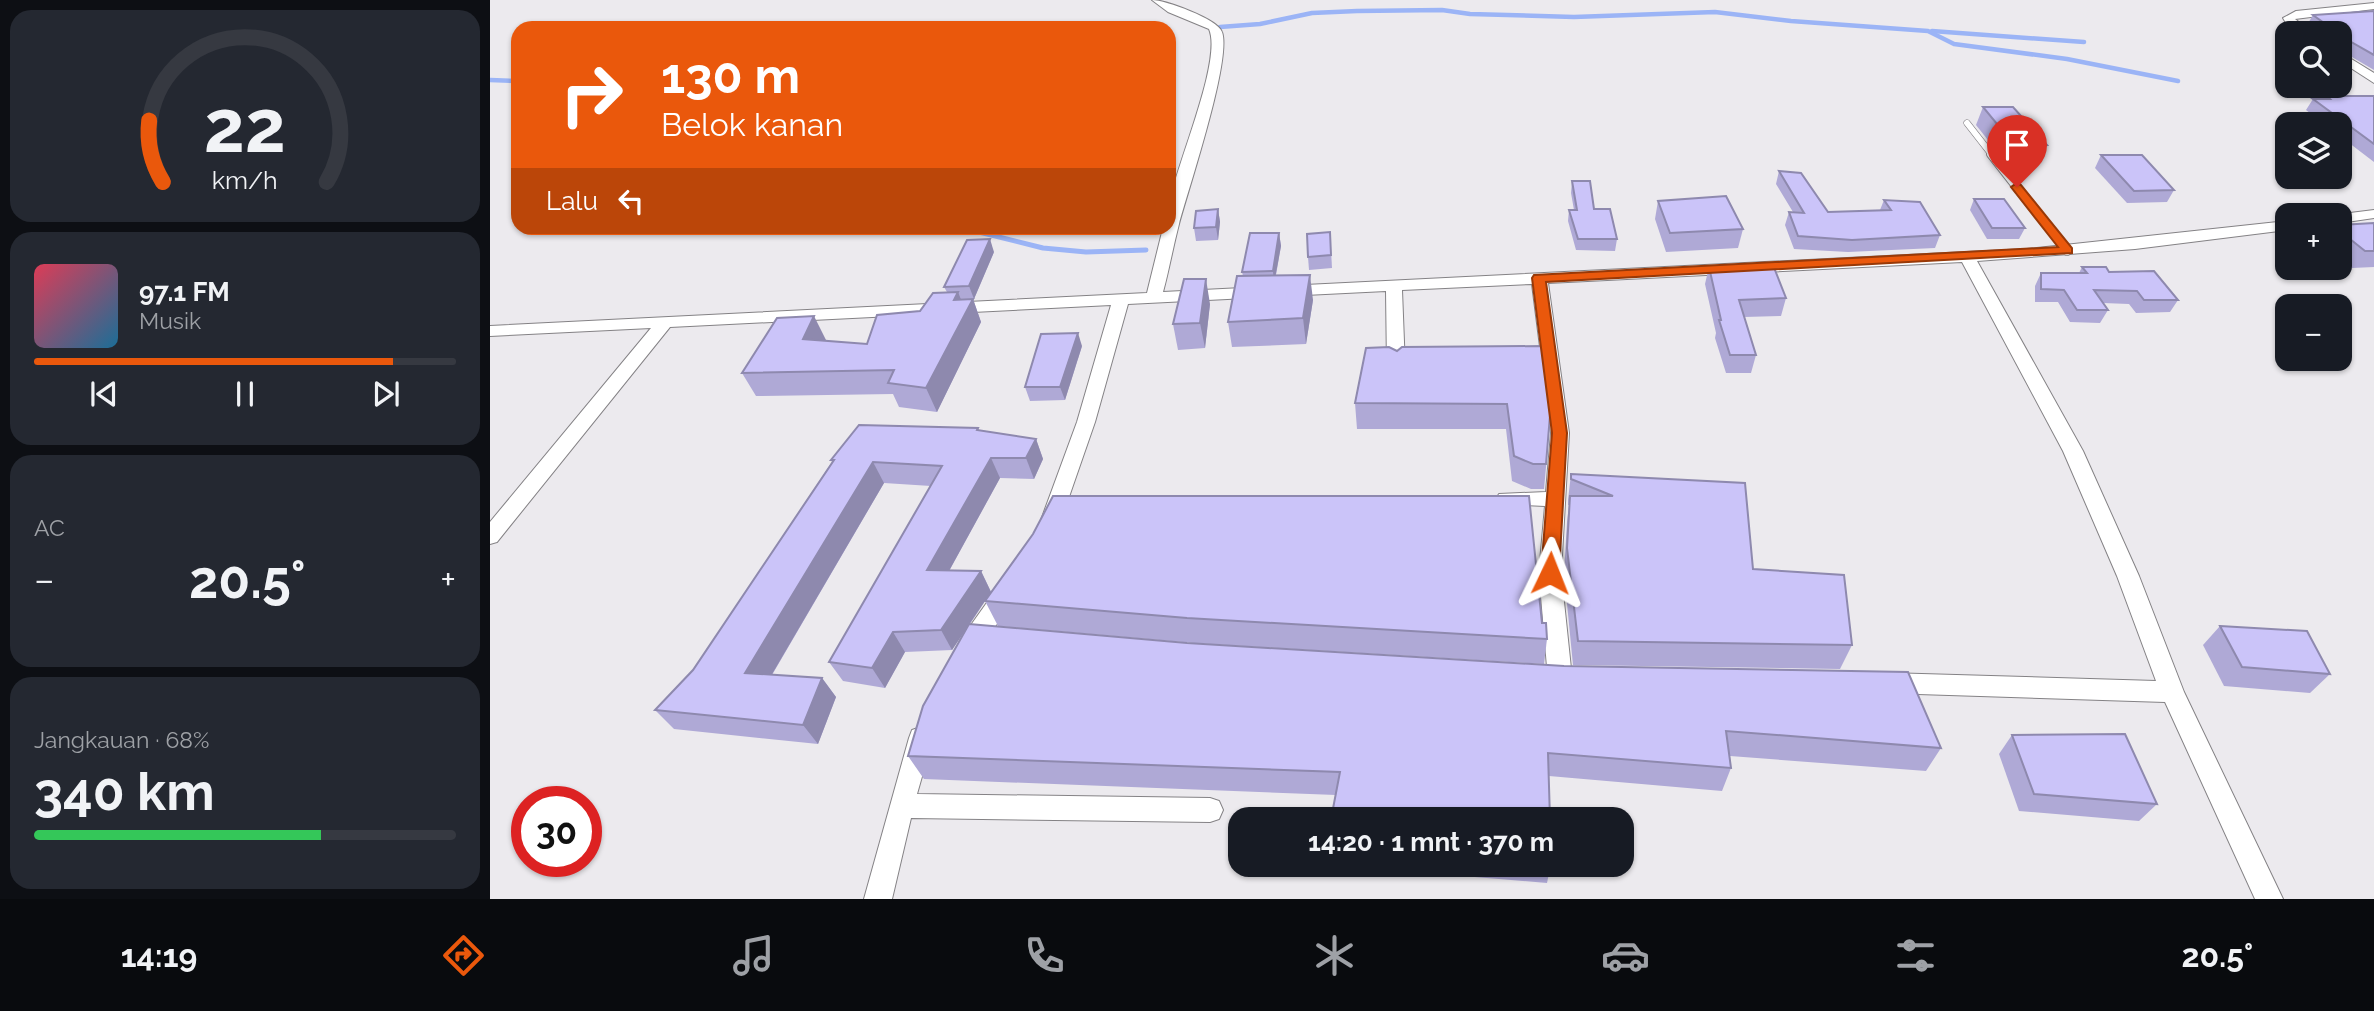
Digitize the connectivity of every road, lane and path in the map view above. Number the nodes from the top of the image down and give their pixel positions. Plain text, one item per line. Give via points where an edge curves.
1 (1158, 0) edge
2 (2374, 6) edge
3 (2290, 21) edge
4 (2352, 64) edge
5 (2374, 79) edge
6 (1967, 123) dead end
7 (1176, 204) edge
8 (2374, 214) edge
9 (2352, 217) edge
10 (2275, 226) edge
11 (1168, 235) edge
12 (2067, 251) junction
13 (1967, 257) junction
14 (1539, 278) junction
15 (1394, 285) junction
16 (1154, 297) junction
17 (1121, 299) junction
18 (665, 322) junction
19 (490, 331) edge
20 (1396, 368) edge
21 (1487, 499) edge
22 (1554, 499) junction
23 (1082, 510) edge
24 (1055, 511) junction
25 (490, 536) edge
26 (1039, 542) edge
27 (1021, 571) edge
28 (975, 636) junction
29 (1000, 639) edge
30 (958, 664) edge
31 (1522, 675) edge
32 (1560, 678) junction
33 (1587, 678) edge
34 (1869, 683) edge
35 (2172, 692) junction
36 (931, 716) edge
37 (901, 806) junction
38 (1210, 810) dead end
39 (878, 899) edge
40 (2269, 899) edge

1 - 7 street via 1168,9 1205,21 1218,34 1210,85
2 - 3 street via 2296,14
4 - 5 street
6 - 12 lane
8 - 9 street
10 - 12 street
11 - 16 street
12 - 13 street
13 - 14 street
13 - 35 street via 2073,451
14 - 15 street
14 - 22 street via 1560,433
15 - 16 street
15 - 20 street
16 - 17 street
17 - 18 street
17 - 24 street
18 - 19 street
18 - 25 street
21 - 22 street
22 - 32 street via 1550,573
23 - 24 street
24 - 26 street
27 - 28 street
28 - 29 street
28 - 30 street
31 - 32 street
32 - 33 street
34 - 35 street
35 - 40 street
36 - 37 street
37 - 38 street
37 - 39 street

